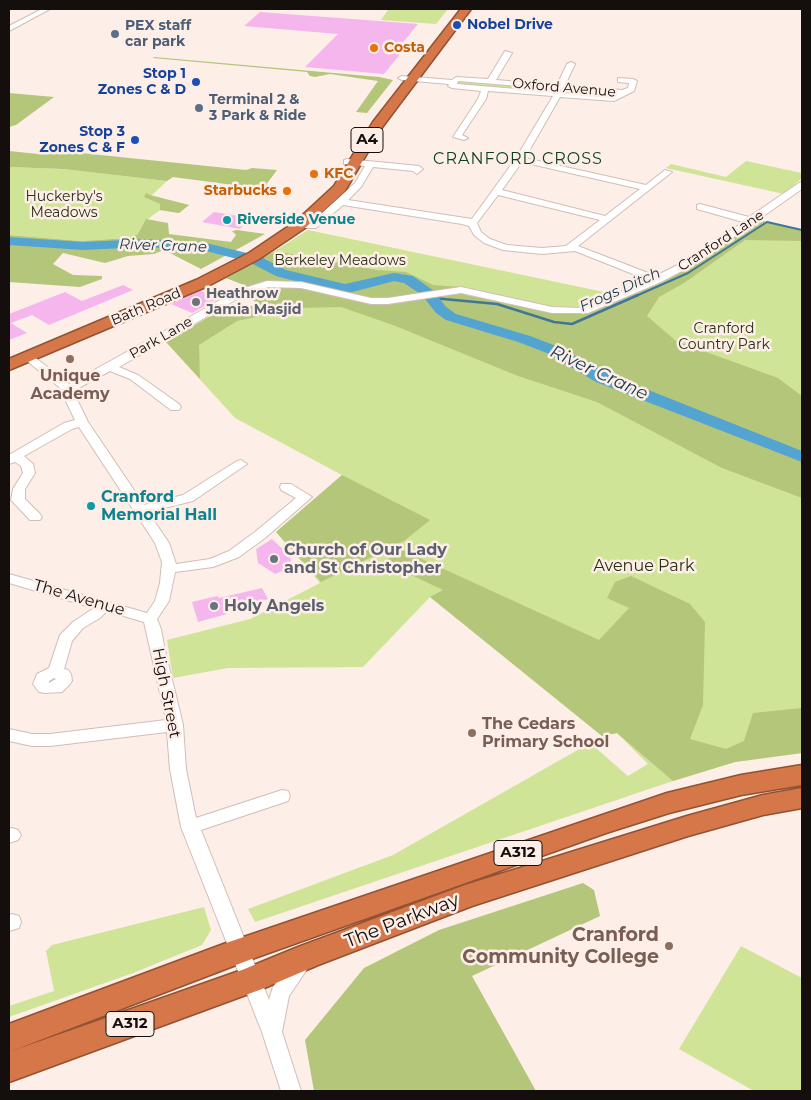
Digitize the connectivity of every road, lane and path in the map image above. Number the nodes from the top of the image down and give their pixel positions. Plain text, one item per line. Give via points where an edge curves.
1 (47, 9) edge
2 (458, 9) edge
3 (466, 9) edge
4 (9, 29) edge
5 (508, 53) dead end
6 (571, 64) dead end
7 (407, 79) junction
8 (621, 80) dead end
9 (491, 81) junction
10 (454, 82) junction
11 (485, 88) junction
12 (559, 91) junction
13 (464, 138) dead end
14 (520, 159) junction
15 (351, 162) junction
16 (371, 164) junction
17 (419, 169) dead end
18 (668, 172) dead end
19 (802, 185) edge
20 (648, 188) junction
21 (497, 192) junction
22 (341, 202) junction
23 (700, 207) dead end
24 (608, 219) junction
25 (752, 221) junction
26 (471, 223) junction
27 (300, 225) junction
28 (570, 247) junction
29 (241, 260) junction
30 (657, 280) junction
31 (461, 290) joint
32 (9, 356) edge
33 (28, 357) junction
34 (9, 365) edge
35 (110, 367) junction
36 (67, 388) junction
37 (175, 407) dead end
38 (82, 422) junction
39 (12, 458) edge
40 (241, 464) dead end
41 (286, 487) dead end
42 (140, 510) junction
43 (35, 517) dead end
44 (168, 569) junction
45 (9, 578) edge
46 (105, 605) junction
47 (150, 619) junction
48 (56, 672) dead end
49 (176, 725) junction
50 (9, 735) edge
51 (802, 775) edge
52 (282, 796) dead end
53 (802, 798) edge
54 (190, 827) junction
55 (308, 956) junction
56 (244, 964) junction
57 (272, 1032) junction
58 (9, 1038) edge
59 (9, 1067) edge
60 (291, 1091) edge

1 - 4 street
2 - 7 highway, Bath Road / A4
3 - 7 highway, Bath Road / A4
5 - 9 street
6 - 12 street
7 - 10 street, Oxford Avenue
7 - 15 highway, Bath Road / A4 via 364,129
8 - 12 street, Oxford Avenue via 636,81 631,89 614,98
9 - 10 street, Oxford Avenue via 456,79
9 - 12 street, Oxford Avenue
10 - 11 street, Oxford Avenue via 452,86
11 - 12 street, Oxford Avenue
11 - 13 street via 482,99 457,136
12 - 14 street
14 - 20 street
14 - 21 street
15 - 16 street
15 - 27 highway, Bath Road / A4 via 345,181 334,195
15 - 29 highway, Bath Road / A4 via 307,211
16 - 17 street
16 - 22 street via 358,185
18 - 20 street
19 - 25 street, Cranford Lane
20 - 24 street
21 - 24 street
21 - 26 street
22 - 26 street
22 - 27 street via 313,226
23 - 25 street
24 - 28 street
25 - 30 street, Cranford Lane via 705,254
26 - 28 street via 487,241 506,248 542,251
27 - 29 highway, Bath Road / A4
28 - 30 street
29 - 32 highway, Bath Road / A4
29 - 33 highway, Bath Road / A4 via 191,288
30 - 31 street, Cranford Lane via 577,312 552,310
31 - 35 street, Park Lane via 371,301 300,285 267,284 242,292
33 - 34 highway, Bath Road / A4
33 - 36 street
35 - 36 street, Park Lane
35 - 37 street via 134,377
36 - 38 street
38 - 39 street via 68,426
38 - 42 street
39 - 43 street via 27,464 29,472 19,489 18,500
40 - 42 street via 188,498
41 - 44 street via 305,497 234,554 213,563
42 - 44 street via 162,543 169,562
44 - 47 street via 162,601
45 - 46 street, The Avenue
46 - 47 street, The Avenue
46 - 48 street via 65,639
47 - 49 street, High Street
49 - 50 street via 50,740
49 - 54 street, High Street via 178,769
51 - 56 highway, The Parkway / A312 via 741,785 667,803
52 - 54 street
53 - 55 highway, The Parkway / A312 via 763,805 577,860
54 - 56 street, High Street
55 - 56 highway, The Parkway / A312
55 - 57 street via 280,993
56 - 57 street, High Street
56 - 58 highway, The Parkway / A312 via 108,1000
56 - 59 highway, The Parkway / A312
57 - 60 street, High Street

